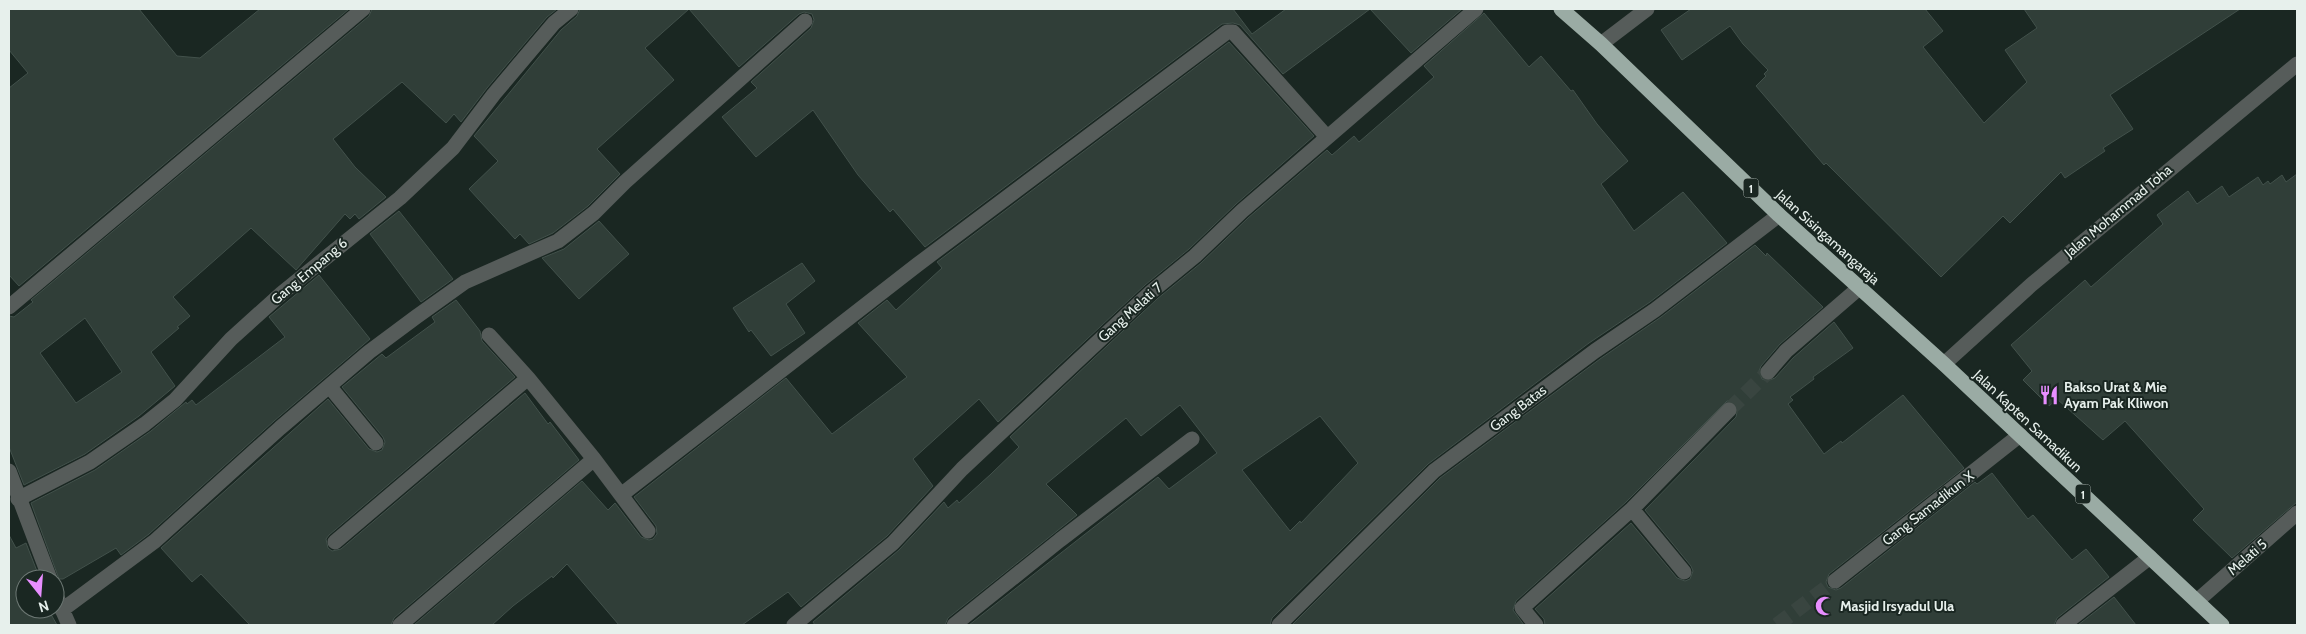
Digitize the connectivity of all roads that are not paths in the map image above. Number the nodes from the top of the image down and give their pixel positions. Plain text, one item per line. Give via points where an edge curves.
1 (363, 9) edge
2 (571, 9) edge
3 (1476, 9) edge
4 (1561, 9) edge
5 (1647, 9) edge
6 (805, 22) dead end
7 (1601, 44) junction
8 (2297, 64) edge
9 (1327, 137) junction
10 (1779, 215) junction
11 (1859, 288) junction
12 (9, 307) edge
13 (489, 335) dead end
14 (1944, 364) junction
15 (1768, 372) tunnel mouth
16 (528, 378) junction
17 (330, 387) junction
18 (1729, 410) tunnel mouth
19 (2020, 435) junction
20 (1192, 439) dead end
21 (376, 443) dead end
22 (594, 459) junction
23 (9, 471) edge
24 (14, 493) edge
25 (621, 495) junction
26 (1632, 508) junction
27 (2297, 513) edge
28 (648, 531) dead end
29 (335, 542) dead end
30 (2150, 558) junction
31 (46, 569) edge
32 (1684, 572) dead end
33 (1835, 581) tunnel mouth
34 (2197, 601) junction
35 (65, 608) edge
36 (960, 623) edge
37 (400, 625) edge
38 (794, 625) edge
39 (1280, 625) edge
40 (1536, 625) edge
41 (2063, 625) edge
42 (2222, 625) edge

1 - 12 street
2 - 24 street, Gang Empang 6 via 554,23 518,65 453,148 400,198 282,292 231,338 175,400 90,462
3 - 9 street, Gang Melati 7
4 - 7 highway, Jalan Sisingamangaraja / 1
5 - 7 street
6 - 17 street via 632,175 594,213 558,241 465,282 370,352
7 - 10 highway, Jalan Sisingamangaraja / 1
8 - 14 street, Jalan Mohammad Toha via 2038,279
9 - 25 street via 1233,32 1227,32 917,265
9 - 38 street, Gang Melati 7 via 1115,326 962,469 893,544
10 - 11 highway, Jalan Sisingamangaraja / 1
10 - 39 street, Gang Batas via 1434,471
11 - 14 highway, Jalan Sisingamangaraja / 1
11 - 15 street via 1786,351
13 - 16 street
14 - 19 highway, Jalan Kapten Samadikun / 1
16 - 22 street
16 - 29 street
17 - 21 street
17 - 35 street via 155,540
18 - 26 street
19 - 30 highway, Jalan Kapten Samadikun / 1
19 - 33 street, Gang Samadikun X
20 - 36 street
22 - 25 street
22 - 37 street
23 - 24 street
24 - 31 street
25 - 28 street
26 - 32 street
26 - 40 street via 1522,608
27 - 34 street, Melati 5
30 - 34 highway, Jalan Kapten Samadikun / 1
30 - 41 street
34 - 42 highway, Jalan Kapten Samadikun / 1

